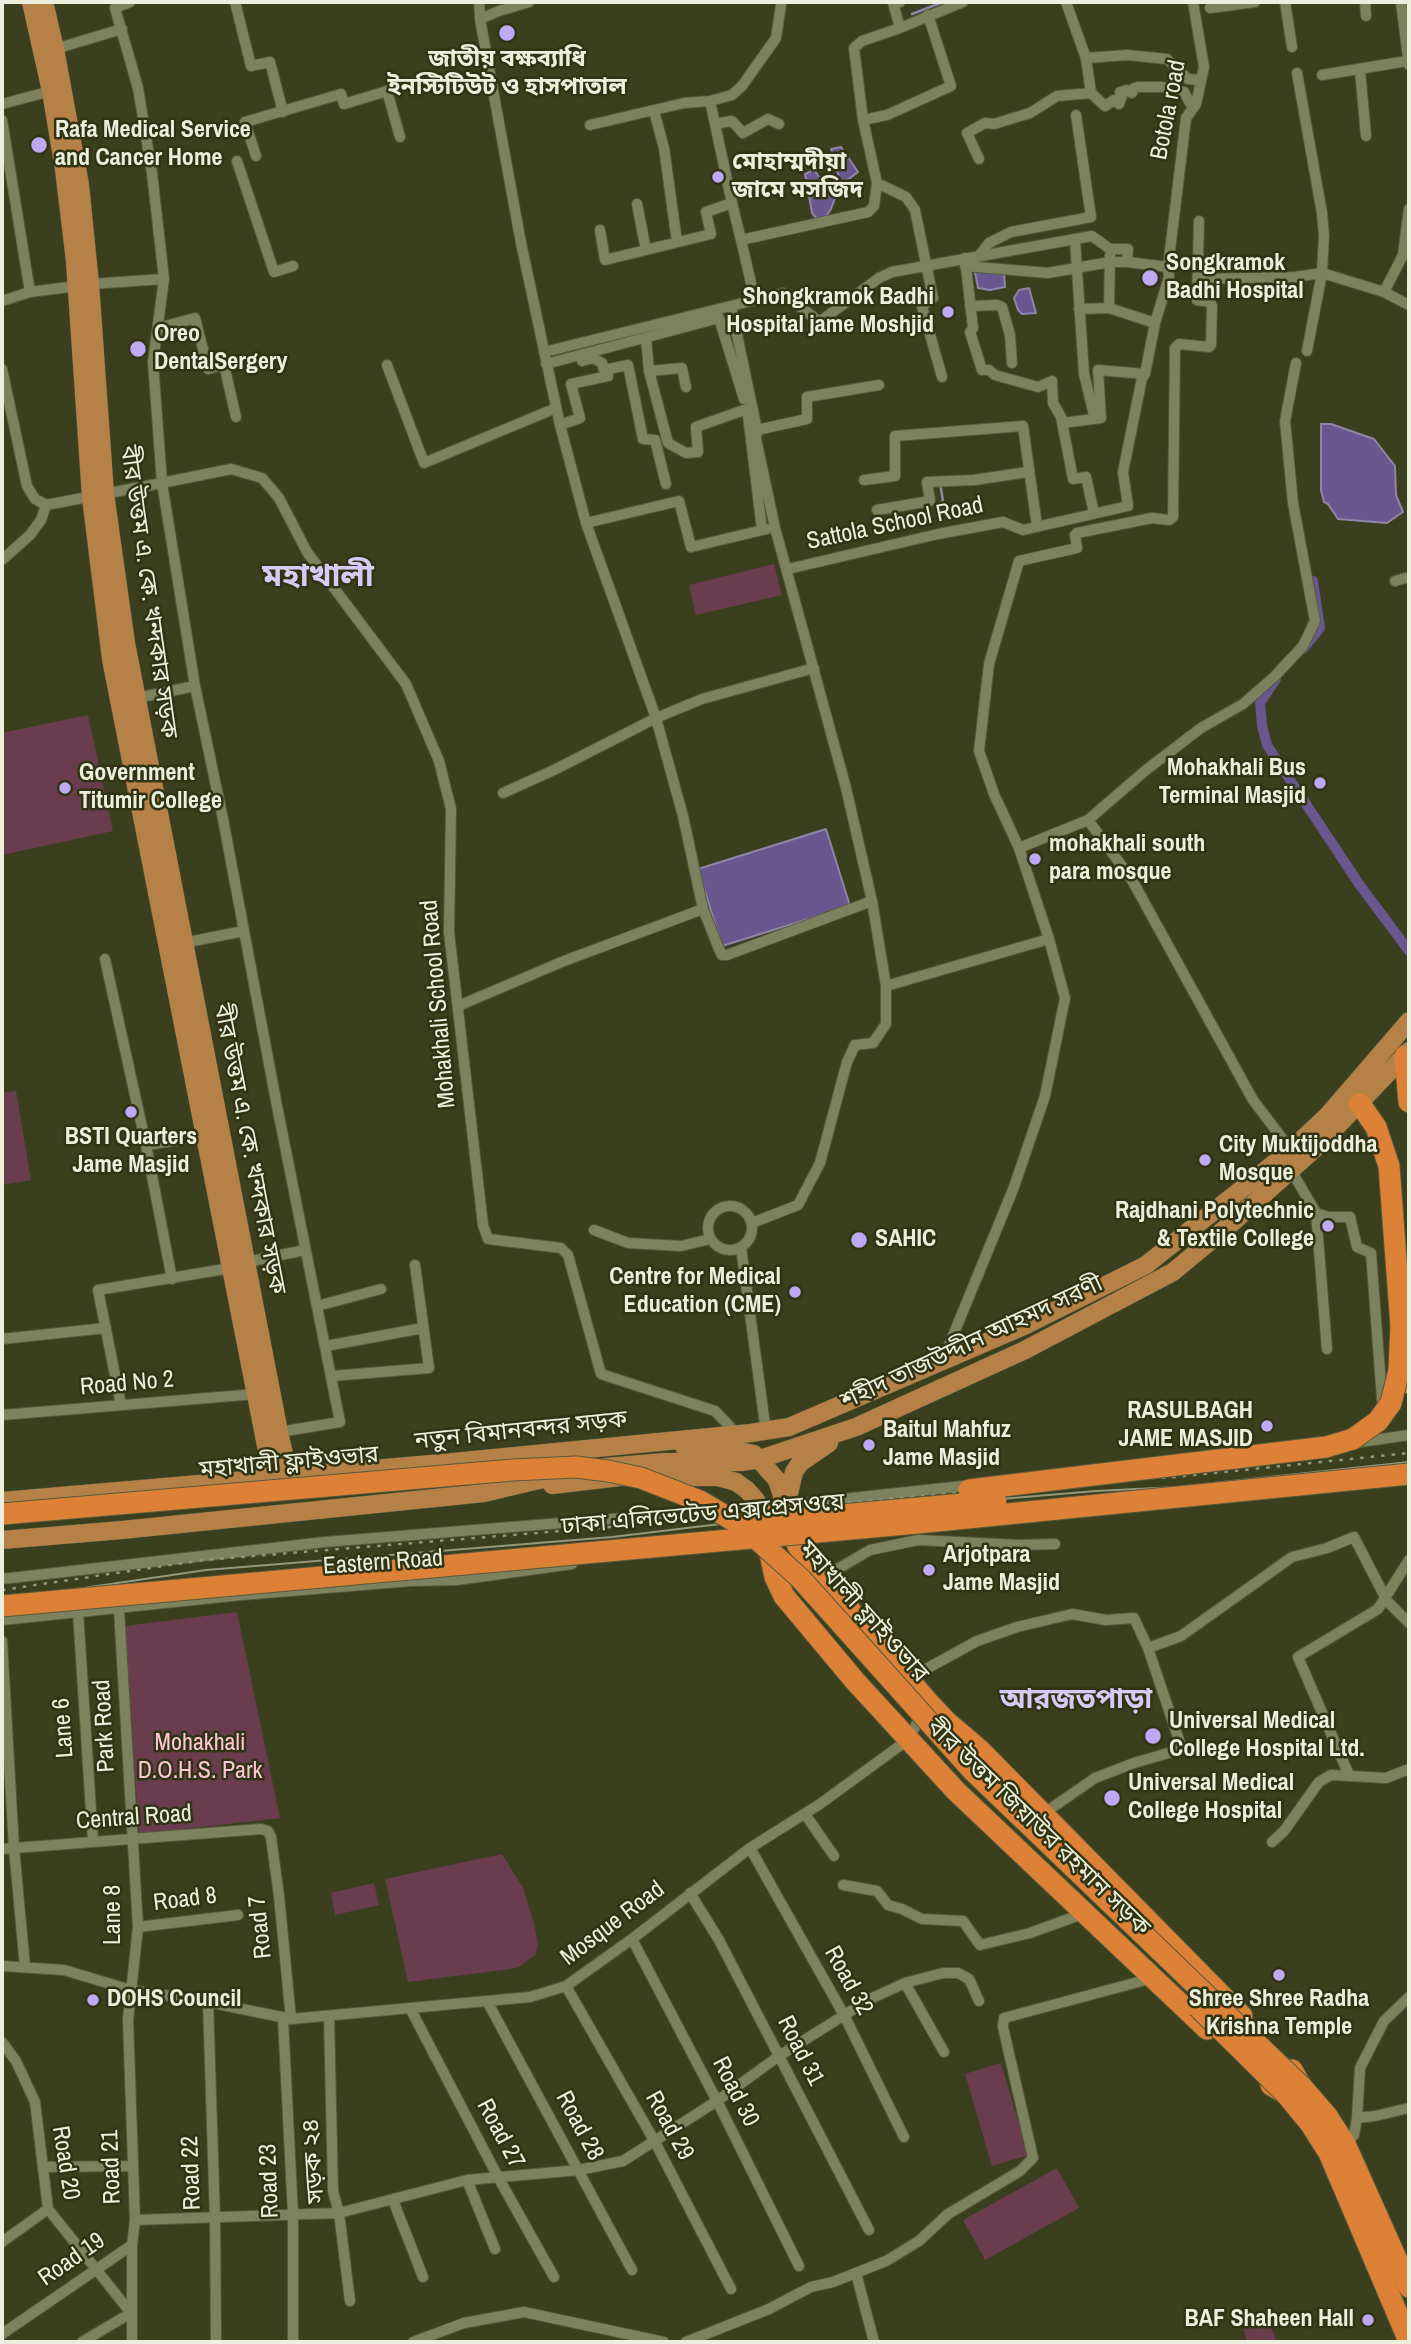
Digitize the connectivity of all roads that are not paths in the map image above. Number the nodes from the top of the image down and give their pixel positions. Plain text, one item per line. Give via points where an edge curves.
1 (31, 2) edge
2 (44, 2) edge
3 (130, 2) edge
4 (235, 2) edge
5 (479, 2) edge
6 (529, 2) edge
7 (900, 2) edge
8 (963, 2) edge
9 (1066, 2) edge
10 (1193, 2) edge
11 (1255, 2) edge
12 (1285, 2) edge
13 (1365, 2) edge
14 (1401, 2) edge
15 (781, 5) dead end
16 (1210, 8) dead end
17 (928, 16) junction
18 (1366, 16) dead end
19 (480, 19) junction
20 (900, 28) junction
21 (122, 29) junction
22 (1292, 47) dead end
23 (55, 49) junction
24 (1086, 58) junction
25 (1408, 63) edge
26 (1360, 70) junction
27 (1297, 73) dead end
28 (1322, 75) dead end
29 (1199, 80) junction
30 (51, 91) junction
31 (1091, 93) junction
32 (710, 102) junction
33 (2, 104) edge
34 (1196, 104) junction
35 (654, 111) junction
36 (283, 112) junction
37 (1076, 115) dead end
38 (2, 120) edge
39 (863, 120) junction
40 (715, 124) junction
41 (779, 124) dead end
42 (590, 125) dead end
43 (1366, 136) dead end
44 (400, 137) dead end
45 (256, 156) dead end
46 (979, 159) dead end
47 (237, 161) dead end
48 (877, 183) junction
49 (637, 204) dead end
50 (732, 204) junction
51 (1409, 209) edge
52 (1199, 221) dead end
53 (600, 230) dead end
54 (741, 240) junction
55 (1075, 240) junction
56 (677, 242) junction
57 (1110, 249) junction
58 (646, 250) junction
59 (979, 256) junction
60 (965, 262) junction
61 (1110, 262) junction
62 (1127, 262) junction
63 (293, 266) dead end
64 (925, 267) junction
65 (1077, 267) junction
66 (1168, 267) junction
67 (1322, 273) junction
68 (164, 279) junction
69 (1198, 279) junction
70 (84, 285) junction
71 (30, 292) junction
72 (1384, 292) junction
73 (755, 300) junction
74 (2, 301) edge
75 (1409, 305) edge
76 (731, 306) junction
77 (970, 306) junction
78 (1108, 308) junction
79 (1079, 309) junction
80 (1156, 323) junction
81 (158, 328) junction
82 (646, 338) junction
83 (1307, 351) dead end
84 (544, 352) junction
85 (581, 361) dead end
86 (1012, 363) dead end
87 (1297, 363) dead end
88 (546, 364) junction
89 (387, 365) dead end
90 (2, 369) edge
91 (607, 369) junction
92 (649, 371) junction
93 (1144, 374) junction
94 (942, 377) dead end
95 (879, 384) dead end
96 (686, 387) dead end
97 (556, 408) junction
98 (747, 409) junction
99 (236, 417) dead end
100 (1095, 419) junction
101 (1062, 423) junction
102 (560, 425) junction
103 (757, 430) junction
104 (1028, 472) junction
105 (863, 480) dead end
106 (162, 483) junction
107 (666, 484) dead end
108 (98, 495) junction
109 (47, 505) junction
110 (877, 510) dead end
111 (1094, 513) junction
112 (586, 523) junction
113 (1037, 526) junction
114 (775, 528) junction
115 (762, 530) junction
116 (2, 560) edge
117 (788, 569) junction
118 (1409, 577) edge
119 (1395, 581) dead end
120 (814, 668) junction
121 (195, 687) junction
122 (128, 700) junction
123 (656, 718) junction
124 (503, 793) dead end
125 (1088, 820) junction
126 (1019, 848) junction
127 (872, 901) junction
128 (703, 909) junction
129 (244, 931) junction
130 (1049, 939) junction
131 (183, 943) junction
132 (106, 958) dead end
133 (886, 986) junction
134 (458, 1006) junction
135 (1409, 1021) edge
136 (1407, 1054) edge
137 (1409, 1102) edge
138 (1360, 1104) junction
139 (206, 1136) junction
140 (146, 1145) junction
141 (1291, 1150) junction
142 (1291, 1170) junction
143 (1316, 1213) junction
144 (752, 1223) junction
145 (594, 1230) dead end
146 (710, 1239) junction
147 (741, 1248) junction
148 (305, 1251) junction
149 (239, 1265) junction
150 (415, 1265) dead end
151 (172, 1279) junction
152 (381, 1289) dead end
153 (317, 1306) junction
154 (1401, 1326) junction
155 (106, 1328) junction
156 (423, 1328) junction
157 (2, 1339) edge
158 (326, 1346) junction
159 (1327, 1349) dead end
160 (942, 1363) junction
161 (332, 1376) junction
162 (1409, 1383) edge
163 (256, 1394) junction
164 (1382, 1399) dead end
165 (121, 1405) junction
166 (2, 1415) edge
167 (856, 1427) junction
168 (279, 1432) junction
169 (752, 1433) junction
170 (1409, 1435) edge
171 (563, 1451) junction
172 (760, 1459) junction
173 (1409, 1462) edge
174 (1409, 1474) edge
175 (293, 1475) junction
176 (271, 1477) junction
177 (484, 1493) junction
178 (2, 1502) edge
179 (313, 1510) junction
180 (889, 1510) junction
181 (787, 1512) junction
182 (283, 1513) junction
183 (2, 1514) edge
184 (661, 1515) dead end
185 (763, 1520) junction
186 (2, 1526) edge
187 (2, 1540) edge
188 (1055, 1544) dead end
189 (1409, 1560) edge
190 (2, 1578) edge
191 (821, 1578) junction
192 (2, 1592) edge
193 (1384, 1597) junction
194 (2, 1606) edge
195 (119, 1609) junction
196 (78, 1612) junction
197 (2, 1620) edge
198 (1409, 1623) edge
199 (2, 1641) edge
200 (1148, 1648) junction
201 (908, 1679) junction
202 (928, 1702) junction
203 (909, 1738) junction
204 (1409, 1769) edge
205 (1349, 1775) junction
206 (805, 1814) junction
207 (1043, 1814) junction
208 (268, 1831) joint
209 (133, 1839) junction
210 (93, 1842) junction
211 (1272, 1842) dead end
212 (750, 1847) junction
213 (14, 1848) junction
214 (2, 1849) edge
215 (834, 1856) dead end
216 (843, 1885) dead end
217 (690, 1893) junction
218 (1085, 1913) junction
219 (238, 1915) dead end
220 (138, 1927) junction
221 (632, 1939) junction
222 (2, 1966) edge
223 (25, 1967) junction
224 (1153, 1978) junction
225 (905, 1983) junction
226 (566, 1986) junction
227 (131, 1990) junction
228 (1409, 1997) edge
229 (979, 2001) dead end
230 (208, 2002) junction
231 (488, 2003) junction
232 (411, 2010) junction
233 (844, 2015) junction
234 (329, 2017) junction
235 (287, 2018) junction
236 (2, 2042) edge
237 (944, 2052) dead end
238 (779, 2056) junction
239 (1294, 2090) junction
240 (717, 2101) junction
241 (1409, 2108) edge
242 (1357, 2118) junction
243 (904, 2137) dead end
244 (655, 2142) junction
245 (1345, 2144) junction
246 (132, 2166) junction
247 (44, 2167) junction
248 (579, 2170) junction
249 (498, 2177) junction
250 (467, 2180) junction
251 (393, 2200) junction
252 (48, 2208) junction
253 (339, 2213) junction
254 (293, 2214) junction
255 (215, 2218) junction
256 (135, 2220) junction
257 (869, 2230) dead end
258 (2, 2241) edge
259 (132, 2245) junction
260 (495, 2249) dead end
261 (799, 2266) dead end
262 (96, 2270) junction
263 (632, 2270) dead end
264 (856, 2273) junction
265 (423, 2277) dead end
266 (554, 2277) dead end
267 (1409, 2287) edge
268 (731, 2289) dead end
269 (350, 2301) dead end
270 (131, 2313) junction
271 (2, 2334) edge
272 (1409, 2341) edge
273 (82, 2342) edge
274 (132, 2342) edge
275 (216, 2342) edge
276 (293, 2342) edge
277 (414, 2342) edge
278 (664, 2342) edge
279 (685, 2342) edge
280 (874, 2342) edge

1 - 30 main road, বীর উত্তম এ. কে. খন্দকার সড়ক
2 - 23 main road, বীর উত্তম এ. কে. খন্দকার সড়ক
3 - 21 street via 115,8
4 - 36 street via 251,66 270,62
5 - 19 street
6 - 19 street
7 - 20 street via 893,3
8 - 17 street
9 - 24 street
10 - 29 street, Botola road via 1204,67
11 - 16 street
12 - 22 street
13 - 18 street
14 - 25 street
15 - 32 street via 776,38 758,64 732,95
17 - 20 street
17 - 39 street via 951,86 887,116
19 - 84 street
20 - 39 street via 854,48
21 - 23 street
21 - 68 street via 138,88
23 - 70 main road, বীর উত্তম এ. কে. খন্দকার সড়ক via 80,185
24 - 29 street via 1127,55 1167,59 1188,79
24 - 31 street
25 - 26 street
26 - 28 street
26 - 43 street
27 - 67 street via 1322,213
29 - 34 street, Botola road
30 - 33 street
30 - 70 main road, বীর উত্তম এ. কে. খন্দকার সড়ক
31 - 34 street via 1105,106 1114,100 1119,104 1121,92 1127,90 1162,87 1184,92 1190,103
31 - 46 street via 1057,96 1030,113 985,123 967,133
32 - 35 street
32 - 40 street
34 - 66 street, Botola road via 1186,118
35 - 42 street
35 - 56 street
36 - 44 street via 341,94 344,104 387,91
36 - 45 street via 245,122
37 - 59 street via 1091,217 1011,232 989,243
38 - 71 street
39 - 48 street
40 - 41 street via 732,121 743,133 768,119
40 - 50 street
47 - 63 street via 274,272
48 - 54 street via 874,206 868,212
48 - 64 street via 911,202
49 - 58 street
50 - 54 street
50 - 56 street via 706,212 711,234
51 - 72 street via 1403,255
52 - 69 street
53 - 58 street via 605,260
54 - 73 street
55 - 57 street via 1092,236
55 - 59 street
55 - 65 street
56 - 58 street
57 - 61 street
57 - 62 street via 1128,249
59 - 60 street
60 - 64 street
60 - 65 street via 1048,273
60 - 77 street
61 - 62 street
61 - 65 street
61 - 78 street
62 - 66 street
64 - 73 street via 879,278 822,320 783,293
64 - 94 street via 933,298 922,306
65 - 79 street
66 - 80 street, Sattola School Road
67 - 69 street
67 - 72 street
67 - 83 street
68 - 70 street
68 - 81 street
69 - 126 street via 1197,300 1212,306 1212,345 1178,344 1175,348 1172,517 1077,533 1077,548 1018,562 989,664 978,746
70 - 71 street
70 - 108 main road, বীর উত্তম এ. কে. খন্দকার সড়ক
71 - 74 street
72 - 75 street
73 - 76 street
76 - 84 street
76 - 103 street
77 - 86 street via 1002,307
77 - 101 street via 970,332 982,370 1038,387 1052,381 1053,403
78 - 79 street
78 - 80 street
79 - 100 street via 1084,374
80 - 93 street, Sattola School Road
81 - 99 street via 195,318 208,369 224,365
81 - 106 street via 153,362
82 - 88 street
82 - 92 street
82 - 98 street via 719,318
84 - 88 street
85 - 91 street via 593,358
87 - 125 street via 1285,421 1293,503 1315,621 1303,646 1274,677 1146,770
88 - 97 street
89 - 97 street via 425,463
90 - 109 street via 27,486 35,499
91 - 102 street via 608,376 571,384 580,418
91 - 107 street via 628,365 626,379 643,439 655,440
92 - 96 street via 682,368
92 - 98 street via 668,443 686,453 698,452 696,427
93 - 100 street via 1098,370 1101,418
93 - 111 street, Sattola School Road via 1123,472 1128,506
95 - 103 street via 807,397 807,419
97 - 102 street
98 - 115 street
100 - 101 street
101 - 111 street via 1073,480 1086,477
102 - 112 street
103 - 114 street
104 - 105 street via 1023,426 895,436 895,476
104 - 110 street via 927,482 930,501
104 - 113 street
106 - 108 street, Mohakhali School Road
106 - 121 street
106 - 134 street, Mohakhali School Road via 231,469 262,478 279,498 307,552 406,684 439,761 451,809 449,932
108 - 109 street, Mohakhali School Road
108 - 122 main road, বীর উত্তম এ. কে. খন্দকার সড়ক via 111,659
109 - 116 street via 30,535
111 - 113 street, Sattola School Road
112 - 115 street via 679,501 691,547
112 - 123 street
113 - 117 street, Sattola School Road via 1023,530 1003,522
114 - 115 street
114 - 117 street
117 - 120 street
118 - 119 street
120 - 123 street via 702,699
120 - 127 street
121 - 122 street
121 - 129 street
122 - 131 main road, বীর উত্তম এ. কে. খন্দকার সড়ক
122 - 139 main road, বীর উত্তম এ. কে. খন্দকার সড়ক
123 - 124 street
123 - 128 street
125 - 126 street
125 - 141 street via 1132,880 1253,1100
126 - 130 street
127 - 128 street via 722,955
127 - 133 street
128 - 134 street
129 - 131 street
129 - 148 street
130 - 133 street
130 - 160 street via 1065,999 1045,1096 1014,1187
131 - 149 main road, বীর উত্তম এ. কে. খন্দকার সড়ক
132 - 140 street
133 - 144 street via 886,1024 873,1043 855,1045 820,1163 798,1205
134 - 169 street, Mohakhali School Road via 488,1238 561,1248 568,1255 601,1374 715,1411
135 - 141 main road, শহীদ তাজউদ্দীন আহমদ সরণী via 1328,1115
136 - 137 highway
136 - 138 main road, শহীদ তাজউদ্দীন আহমদ সরণী
138 - 142 main road, শহীদ তাজউদ্দীন আহমদ সরণী
138 - 154 highway via 1376,1127 1389,1166
139 - 140 street
139 - 149 main road, বীর উত্তম এ. কে. খন্দকার সড়ক
140 - 151 street
141 - 160 main road, শহীদ তাজউদ্দীন আহমদ সরণী via 1146,1265
142 - 143 street
142 - 167 main road, শহীদ তাজউদ্দীন আহমদ সরণী via 1173,1272 1025,1350
143 - 159 street
143 - 164 street via 1350,1217 1357,1247 1371,1253
144 - 146 street via 742,1208 727,1205 714,1211 707,1225
144 - 147 street via 751,1237
145 - 146 street via 628,1243 681,1246
146 - 147 street via 720,1248
147 - 169 street
148 - 149 street
148 - 153 street
149 - 151 street
149 - 163 main road, বীর উত্তম এ. কে. খন্দকার সড়ক
149 - 168 main road, বীর উত্তম এ. কে. খন্দকার সড়ক
150 - 156 street
151 - 155 street via 98,1290
152 - 153 street
153 - 158 street
154 - 162 highway, bridge
154 - 180 highway, bridge via 1399,1370 1391,1403 1371,1427 1340,1443 974,1489
155 - 157 street
155 - 165 street
156 - 158 street
156 - 161 street via 429,1368
158 - 161 street
160 - 169 main road, শহীদ তাজউদ্দীন আহমদ সরণী via 804,1422
161 - 168 street via 340,1422
163 - 165 street, Road No 2
163 - 176 main road, বীর উত্তম এ. কে. খন্দকার সড়ক
165 - 166 street, Road No 2
167 - 172 main road, শহীদ তাজউদ্দীন আহমদ সরণী
167 - 181 main road via 800,1463
168 - 175 main road, বীর উত্তম এ. কে. খন্দকার সড়ক
169 - 171 main road, নতুন বিমানবন্দর সড়ক
170 - 181 street
171 - 172 main road via 729,1449
171 - 175 main road, নতুন বিমানবন্দর সড়ক
172 - 177 main road, শহীদ তাজউদ্দীন আহমদ সরণী via 618,1465
172 - 181 main road, বীর উত্তম জিয়াউর রহমান সড়ক via 777,1480
173 - 180 highway, ঢাকা এলিভেটেড এক্সপ্রেসওয়ে, bridge
174 - 181 street via 1272,1480 1155,1496
174 - 194 highway, ঢাকা এলিভেটেড এক্সপ্রেসওয়ে, bridge
175 - 176 main road, নতুন বিমানবন্দর সড়ক
175 - 179 main road, বীর উত্তম এ. কে. খন্দকার সড়ক
176 - 178 main road, নতুন বিমানবন্দর সড়ক
176 - 182 main road, বীর উত্তম এ. কে. খন্দকার সড়ক
177 - 179 main road
177 - 185 main road, বীর উত্তম জিয়াউর রহমান সড়ক via 620,1477 718,1476 747,1490
179 - 182 main road
180 - 192 highway, ঢাকা এলিভেটেড এক্সপ্রেসওয়ে, bridge
181 - 191 highway, বীর উত্তম জিয়াউর রহমান সড়ক via 798,1546
182 - 187 main road
183 - 239 highway, মহাখালী ফ্লাইওভার, bridge via 576,1467 641,1478 700,1501 741,1525 801,1579 973,1771
184 - 190 street via 325,1542
185 - 195 street, Eastern Road via 639,1556 470,1578
185 - 203 highway, বীর উত্তম জিয়াউর রহমান সড়ক via 775,1577 784,1595
186 - 239 highway, মহাখালী ফ্লাইওভার, bridge via 539,1481 610,1484 674,1503 744,1543 778,1571 922,1736
188 - 191 street via 918,1540 870,1550
189 - 193 street
191 - 201 highway, বীর উত্তম জিয়াউর রহমান সড়ক
193 - 198 street
193 - 200 street via 1354,1537 1292,1557 1181,1636
193 - 205 street via 1378,1609 1298,1657
195 - 196 street, Eastern Road
195 - 209 street, Park Road
196 - 197 street, Eastern Road
196 - 210 street, Lane 6
199 - 213 street
200 - 201 street via 1134,1618 1106,1620 1072,1614 977,1642
200 - 207 street via 1182,1749 1095,1779
201 - 202 highway, বীর উত্তম জিয়াউর রহমান সড়ক
202 - 203 street, Mosque Road
202 - 207 highway, বীর উত্তম জিয়াউর রহমান সড়ক
203 - 206 street, Mosque Road
203 - 218 highway, বীর উত্তম জিয়াউর রহমান সড়ক via 956,1791
204 - 205 street via 1386,1778
205 - 211 street via 1331,1775 1318,1782
206 - 212 street, Mosque Road
206 - 215 street
207 - 239 highway, বীর উত্তম জিয়াউর রহমান সড়ক via 1289,2065
208 - 209 street, Central Road
208 - 235 street, Road 7 via 279,1896
209 - 210 street, Central Road
209 - 220 street, Lane 8
210 - 213 street, Central Road
212 - 217 street, Mosque Road
212 - 233 street, Road 32
213 - 214 street, Central Road
213 - 223 street
216 - 218 street via 877,1891 888,1905 922,1919 963,1921 980,1945
217 - 221 street, Mosque Road
217 - 238 street, Road 31
218 - 224 highway, বীর উত্তম জিয়াউর রহমান সড়ক
219 - 220 street, Road 8
220 - 227 street, Lane 8
221 - 226 street, Mosque Road
221 - 240 street, Road 30
222 - 223 street, Mosque Road
223 - 227 street, Mosque Road via 64,1970
224 - 239 highway, বীর উত্তম জিয়াউর রহমান সড়ক via 1266,2082
224 - 264 street via 1004,2018 1033,2158 1020,2171 948,2214 919,2241
225 - 229 street via 958,1973 969,1979
225 - 233 street
225 - 237 street
226 - 231 street, Mosque Road
226 - 244 street, Road 29
227 - 230 street, Mosque Road
227 - 246 street, Road 21
228 - 242 street via 1384,2021 1360,2068
230 - 235 street, Mosque Road
230 - 255 street, Road 22
231 - 232 street, Mosque Road
231 - 248 street, Road 28
232 - 234 street, Mosque Road
232 - 249 street, Road 27
233 - 238 street
233 - 243 street, Road 32
234 - 235 street, Mosque Road
234 - 253 street, সড়ক ২৪ via 333,2191
235 - 254 street, Road 23
236 - 247 street, Road 20 via 35,2102
238 - 240 street
238 - 257 street, Road 31
239 - 245 highway, বীর উত্তম জিয়াউর রহমান সড়ক via 1327,2116
239 - 272 highway, বীর উত্তম জিয়াউর রহমান সড়ক via 1329,2153
240 - 244 street
240 - 261 street, Road 30
241 - 242 street
242 - 245 street via 1354,2135
244 - 248 street via 623,2161
244 - 268 street, Road 29
245 - 267 highway, বীর উত্তম জিয়াউর রহমান সড়ক
246 - 247 street
246 - 256 street, Road 21
247 - 252 street, Road 20
248 - 249 street
248 - 263 street, Road 28
249 - 250 street
249 - 266 street, Road 27
250 - 251 street
250 - 260 street
251 - 253 street
251 - 265 street
252 - 258 street
252 - 262 street, Road 20
253 - 254 street
253 - 269 street, সড়ক ২৪
254 - 255 street
254 - 276 street, Road 23
255 - 256 street
255 - 275 street, Road 22
256 - 259 street, Road 21
259 - 262 street, Road 19
259 - 270 street, Road 21
262 - 270 street, Road 20
262 - 271 street, Road 19
264 - 279 street via 811,2287
264 - 280 street
270 - 273 street
270 - 274 street, Road 21
277 - 278 street via 464,2323 524,2312

